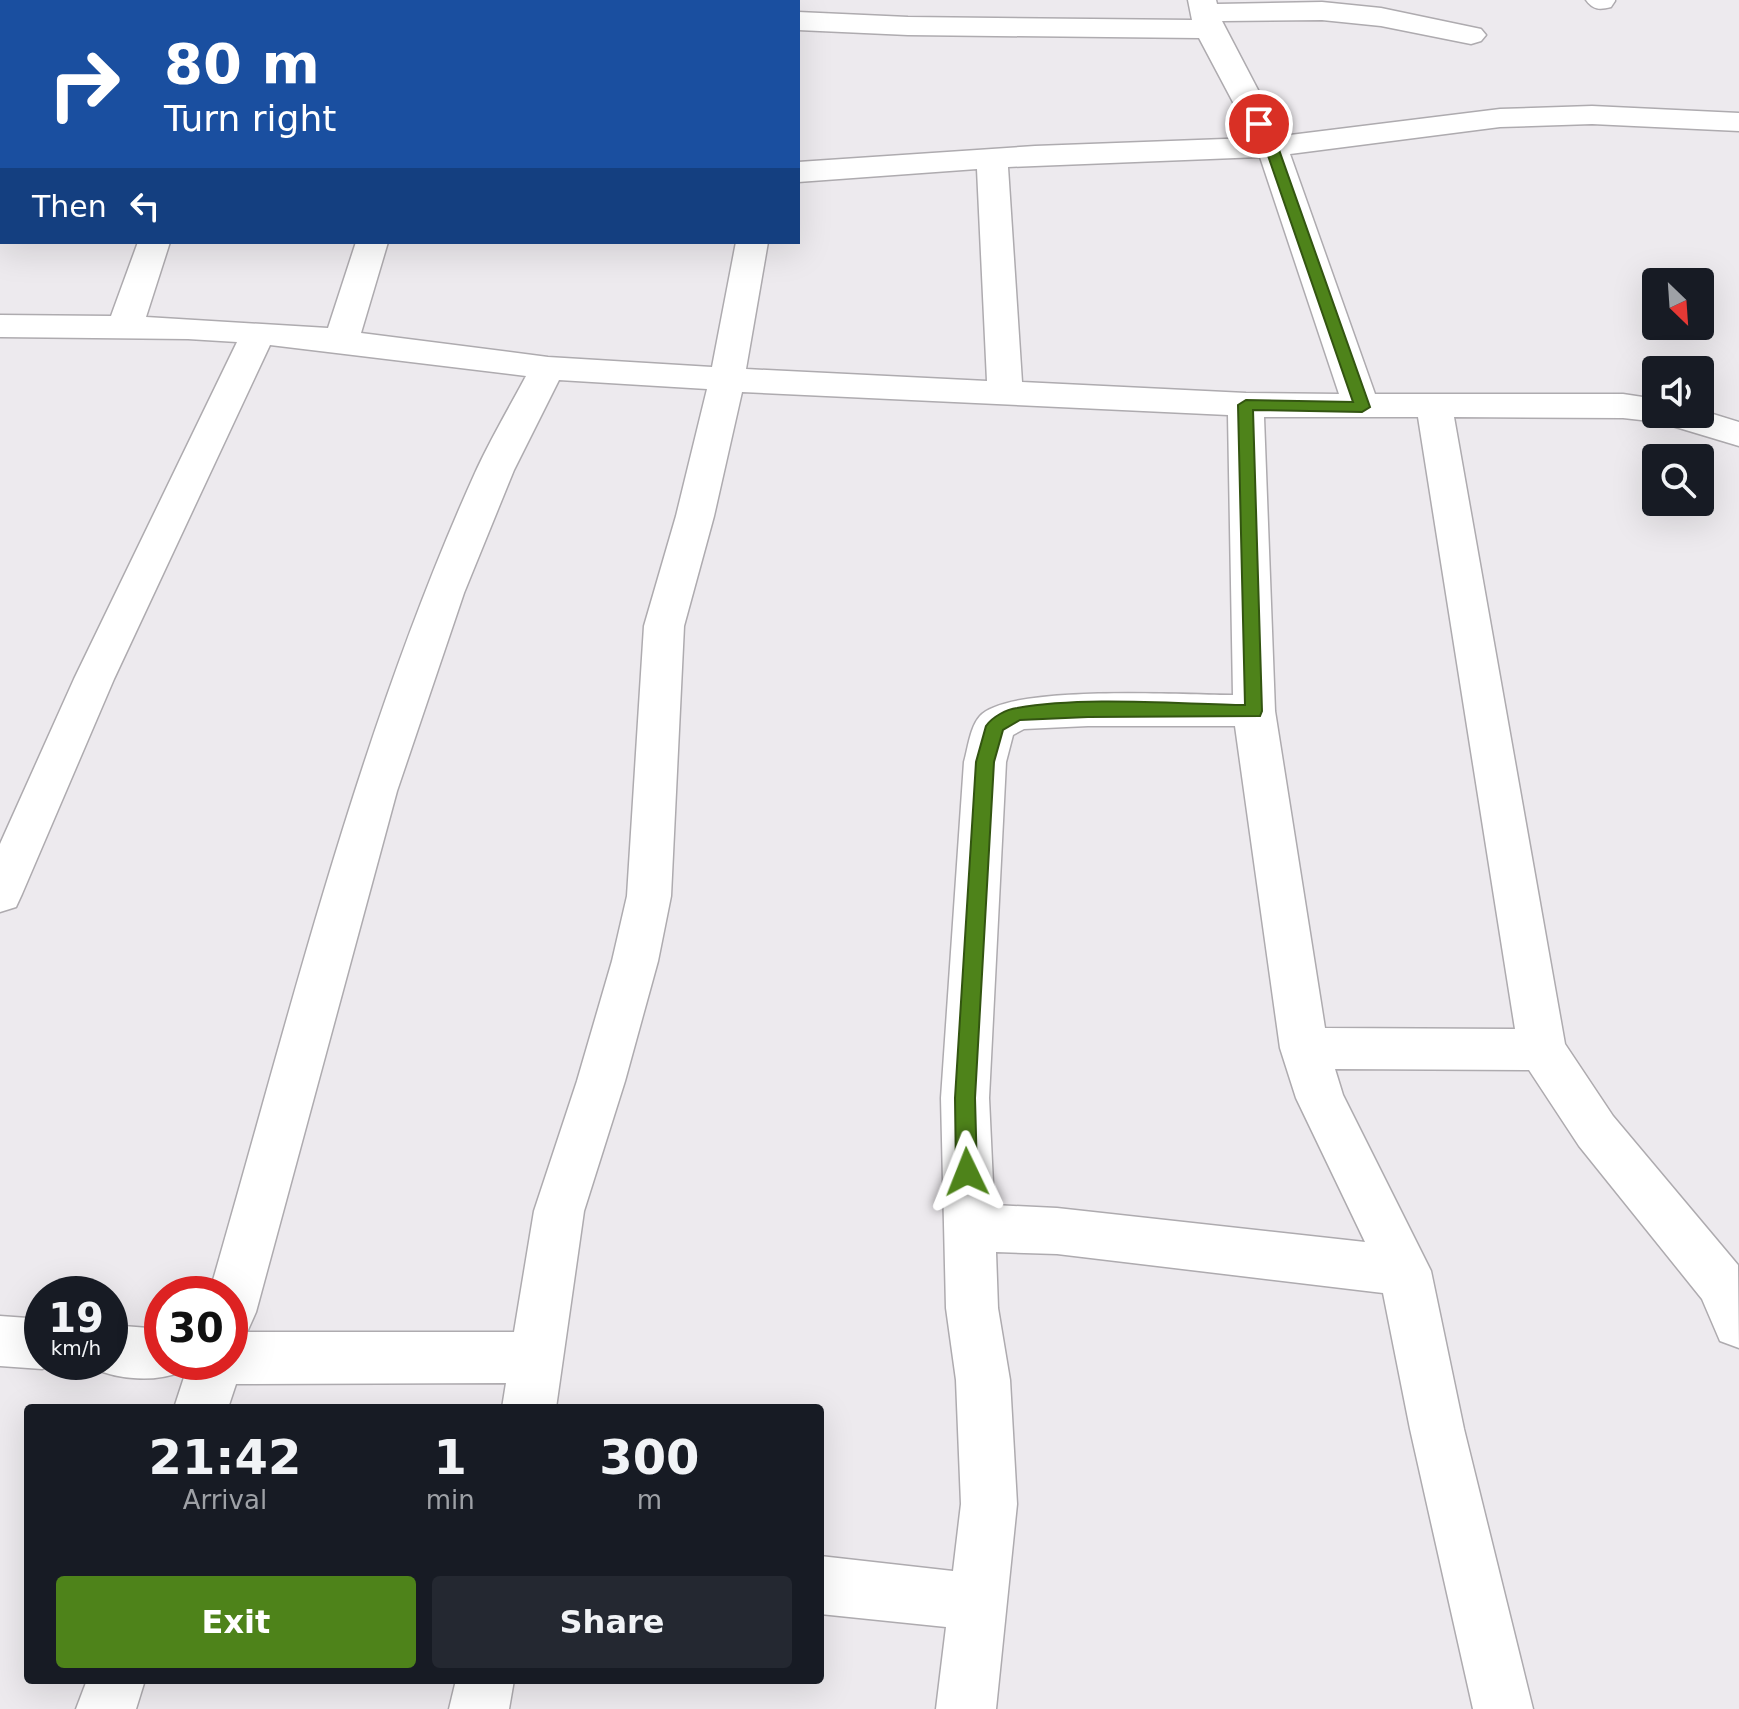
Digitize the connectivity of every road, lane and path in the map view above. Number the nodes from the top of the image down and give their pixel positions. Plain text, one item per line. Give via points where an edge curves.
1 (1205, 14) edge
2 (800, 21) edge
3 (1471, 35) dead end
4 (1739, 122) edge
5 (1272, 147) junction
6 (992, 158) junction
7 (800, 172) edge
8 (153, 244) edge
9 (371, 244) edge
10 (752, 244) edge
11 (0, 326) edge
12 (125, 327) junction
13 (258, 334) junction
14 (341, 341) junction
15 (548, 368) junction
16 (727, 379) junction
17 (1005, 393) junction
18 (1246, 405) junction
19 (1362, 407) junction
20 (1434, 407) junction
21 (1642, 409) edge
22 (1714, 427) edge
23 (1739, 434) edge
24 (1254, 711) junction
25 (0, 894) edge
26 (1304, 1048) junction
27 (1542, 1050) junction
28 (969, 1228) junction
29 (1405, 1271) junction
30 (240, 1276) edge
31 (1739, 1323) edge
32 (0, 1341) edge
33 (24, 1343) edge
34 (536, 1357) junction
35 (248, 1358) edge
36 (210, 1380) edge
37 (202, 1404) edge
38 (530, 1404) edge
39 (824, 1585) edge
40 (979, 1602) junction
41 (115, 1684) edge
42 (484, 1684) edge
43 (106, 1709) edge
44 (479, 1709) edge
45 (966, 1709) edge
46 (1503, 1709) edge

1 - 2 street via 908,26
1 - 3 street via 1322,11
1 - 5 street
4 - 5 street via 1607,115 1500,118
5 - 6 street
5 - 19 street
6 - 7 street
6 - 17 street
8 - 12 street
9 - 14 street
10 - 16 street
11 - 12 street
12 - 13 street
13 - 14 street
13 - 25 street via 94,679
14 - 15 street
15 - 16 street
15 - 30 street via 495,470 450,579 376,791
16 - 17 street
16 - 34 street via 664,626 649,896 601,1081 559,1211
17 - 18 street
18 - 19 street
18 - 24 street
19 - 20 street
20 - 21 street
20 - 27 street
22 - 23 street
24 - 26 street
24 - 28 street via 1017,714 995,726 985,762 965,1098
26 - 27 street
26 - 29 street via 1320,1098
27 - 31 street via 1596,1131 1720,1282
28 - 29 street via 1057,1231
28 - 40 street via 989,1504
29 - 46 street
32 - 33 street
34 - 35 street
34 - 38 street
36 - 37 street
39 - 40 street
40 - 45 street
41 - 43 street
42 - 44 street

